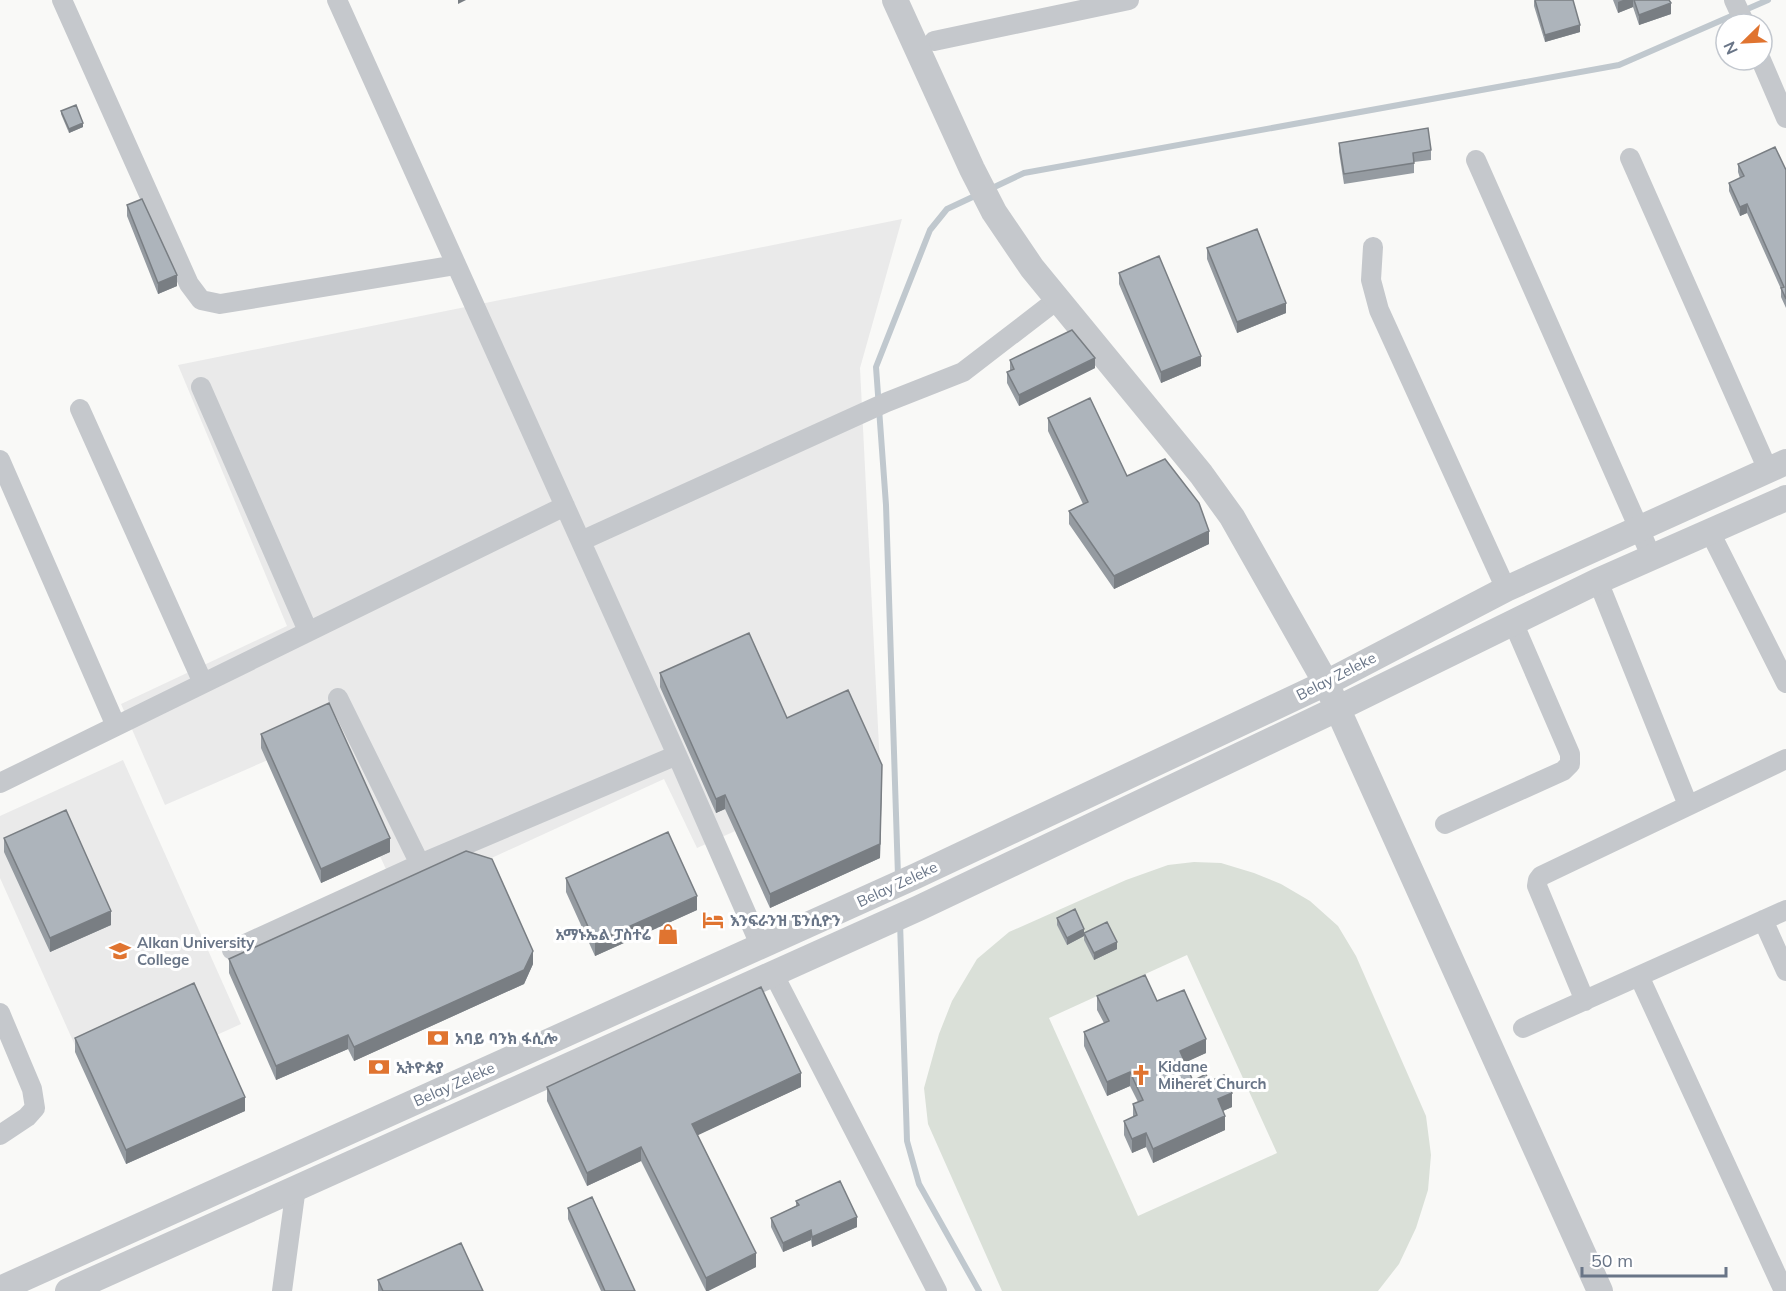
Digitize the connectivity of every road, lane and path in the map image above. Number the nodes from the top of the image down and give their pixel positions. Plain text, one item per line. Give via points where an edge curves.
1 (62, 0) edge
2 (336, 0) edge
3 (895, 0) edge
4 (1129, 0) edge
5 (934, 41) dead end
6 (1766, 72) edge
7 (1786, 118) edge
8 (1630, 158) dead end
9 (1476, 160) dead end
10 (1373, 247) dead end
11 (456, 266) junction
12 (1058, 299) junction
13 (201, 387) dead end
14 (80, 409) dead end
15 (0, 460) edge
16 (1777, 466) edge
17 (1786, 498) edge
18 (565, 506) junction
19 (1639, 529) junction
20 (1710, 532) junction
21 (581, 541) junction
22 (1652, 558) junction
23 (1598, 581) junction
24 (1506, 589) junction
25 (1513, 622) junction
26 (308, 631) junction
27 (1781, 658) edge
28 (1326, 682) junction
29 (203, 683) junction
30 (1786, 683) edge
31 (338, 698) dead end
32 (1339, 708) junction
33 (116, 726) junction
34 (677, 755) junction
35 (1786, 759) edge
36 (0, 783) edge
37 (1688, 805) junction
38 (1445, 824) dead end
39 (420, 864) junction
40 (1786, 910) edge
41 (1763, 920) junction
42 (761, 947) junction
43 (232, 950) dead end
44 (1786, 971) edge
45 (773, 973) junction
46 (1639, 976) junction
47 (1585, 1001) junction
48 (0, 1013) edge
49 (1523, 1028) dead end
50 (0, 1135) edge
51 (287, 1159) junction
52 (296, 1187) junction
53 (0, 1289) edge
54 (68, 1291) edge
55 (282, 1291) edge
56 (938, 1291) edge
57 (1600, 1291) edge
58 (1784, 1291) edge

1 - 11 street via 189,284 201,300 220,304
2 - 11 street
3 - 12 street via 994,212
4 - 5 street
6 - 7 street
8 - 16 street
9 - 19 street
10 - 24 street via 1371,280 1379,310
11 - 18 street
12 - 21 street via 963,372 865,411
12 - 28 street via 1232,517
13 - 26 street
14 - 29 street
15 - 33 street
16 - 19 street, Belay Zeleke
17 - 20 street, Belay Zeleke
18 - 21 street
18 - 26 street
19 - 22 street
19 - 24 street, Belay Zeleke
20 - 22 street, Belay Zeleke
20 - 27 street
21 - 34 street
22 - 23 street, Belay Zeleke
23 - 25 street, Belay Zeleke
23 - 37 street
24 - 28 street, Belay Zeleke
25 - 32 street, Belay Zeleke
25 - 38 street via 1570,754 1570,764 1563,771
26 - 29 street
27 - 30 street
28 - 32 street
28 - 42 street, Belay Zeleke
29 - 33 street
31 - 39 street
32 - 45 street, Belay Zeleke via 919,908
32 - 57 street
33 - 36 street
34 - 39 street
34 - 42 street
35 - 37 street
37 - 47 street via 1538,880 1537,886
39 - 43 street
40 - 41 street
41 - 44 street
41 - 46 street
42 - 45 street
42 - 51 street, Belay Zeleke
45 - 52 street, Belay Zeleke
45 - 56 street
46 - 47 street
46 - 58 street
47 - 49 street
48 - 50 street via 32,1089 35,1108
51 - 52 street
51 - 53 street, Belay Zeleke
52 - 54 street, Belay Zeleke
52 - 55 street

